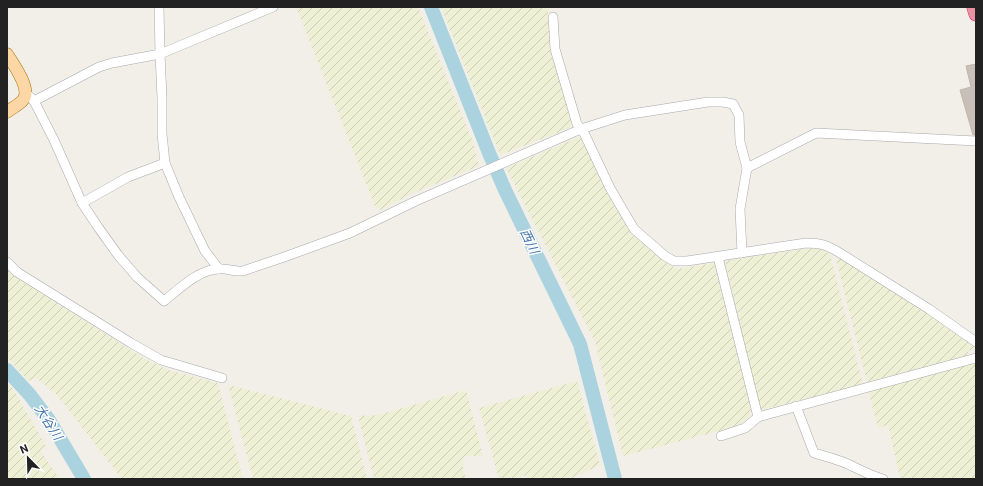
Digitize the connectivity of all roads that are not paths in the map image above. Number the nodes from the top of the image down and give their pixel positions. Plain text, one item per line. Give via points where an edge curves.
1 (159, 7) edge
2 (273, 7) edge
3 (974, 7) edge
4 (976, 14) edge
5 (553, 17) dead end
6 (7, 54) edge
7 (160, 54) junction
8 (30, 97) junction
9 (7, 112) edge
10 (581, 129) junction
11 (976, 141) edge
12 (165, 163) junction
13 (747, 168) junction
14 (82, 203) junction
15 (742, 253) junction
16 (718, 257) junction
17 (7, 262) edge
18 (219, 269) junction
19 (976, 342) edge
20 (976, 358) edge
21 (222, 378) dead end
22 (796, 406) junction
23 (758, 417) junction
24 (721, 436) dead end
25 (883, 479) edge

1 - 7 street
2 - 7 street
3 - 4 highway
5 - 10 street via 555,49 577,124
6 - 8 main road
7 - 8 street via 112,63
7 - 12 street
8 - 9 main road
8 - 14 street via 54,140
10 - 13 street via 625,115 708,102 733,104 739,115 740,142
10 - 16 street via 610,188 634,229 674,261
10 - 18 street via 350,233 243,271
11 - 13 street via 816,133
12 - 14 street via 128,177
12 - 18 street via 205,251
13 - 15 street via 740,209
14 - 18 street via 118,255 137,277 164,301 196,277 209,270
15 - 16 street
15 - 19 street via 806,243 829,246
16 - 23 street
17 - 21 street via 17,272 161,360
20 - 22 street
22 - 23 street
22 - 25 street via 814,453
23 - 24 street via 745,428

